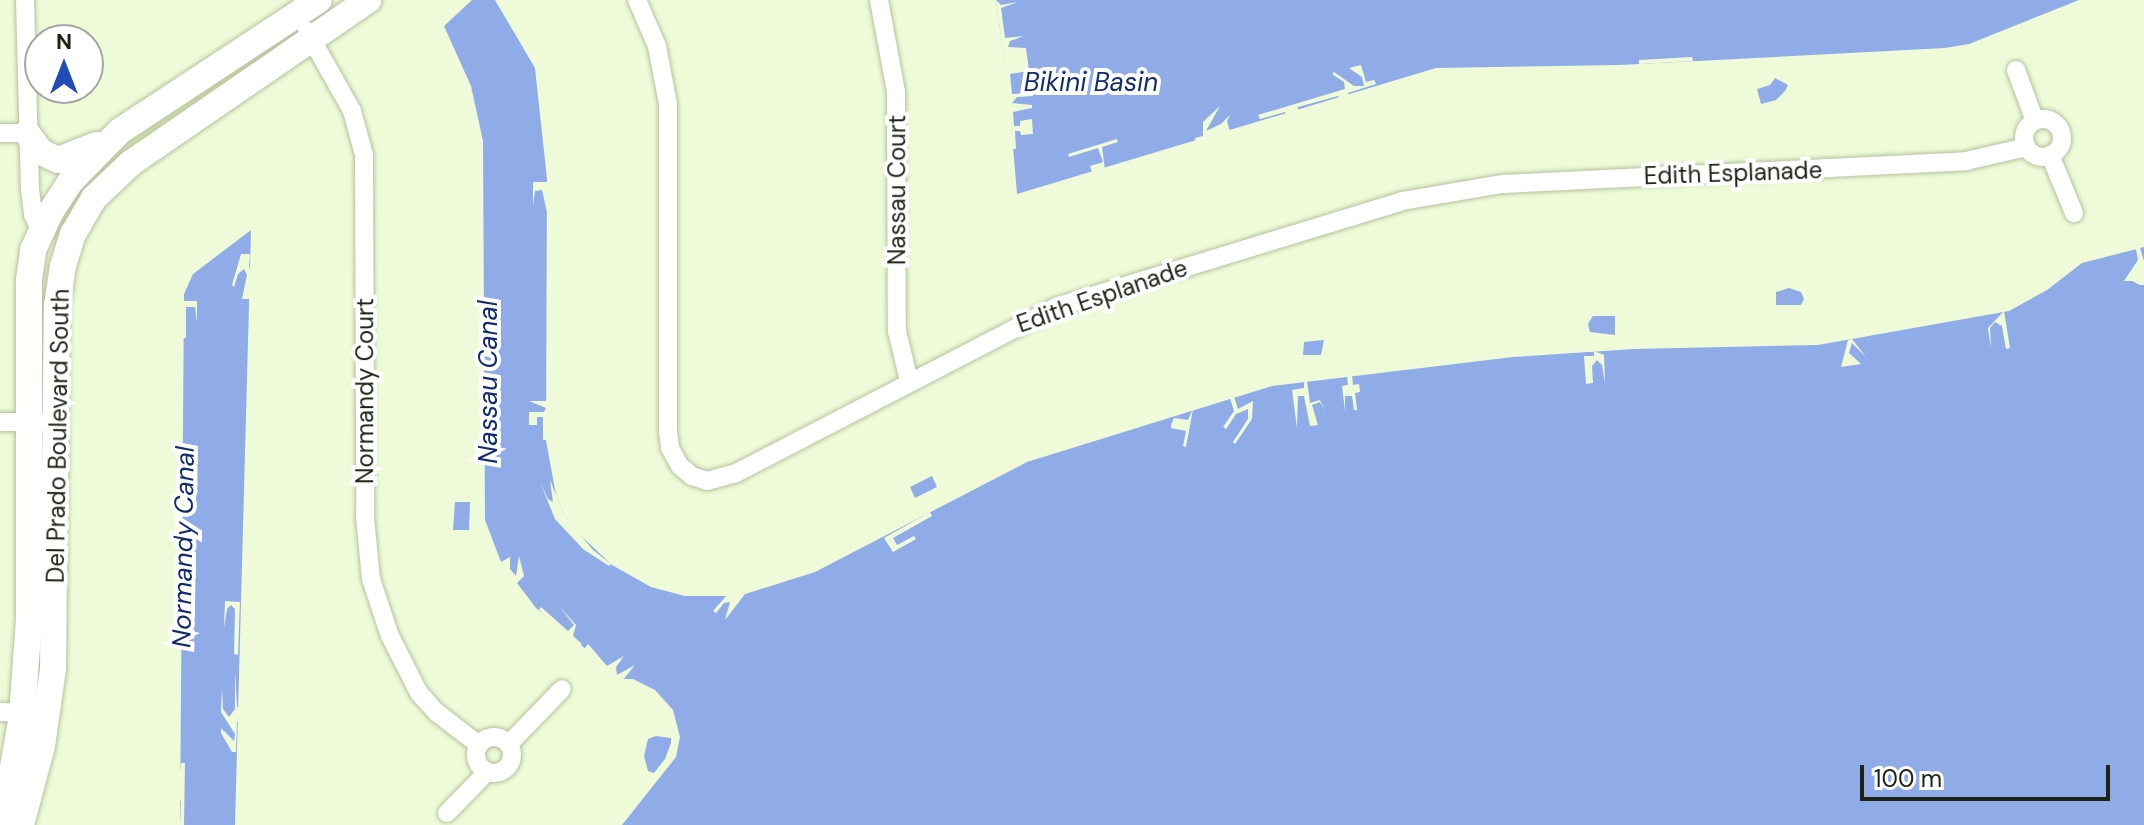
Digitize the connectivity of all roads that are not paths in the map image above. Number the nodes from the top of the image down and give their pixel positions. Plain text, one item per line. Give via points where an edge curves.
1 (25, 0) edge
2 (319, 0) edge
3 (368, 0) edge
4 (637, 0) edge
5 (879, 0) edge
6 (296, 15) junction
7 (311, 38) junction
8 (2016, 70) dead end
9 (2035, 121) junction
10 (120, 131) junction
11 (0, 133) edge
12 (27, 133) junction
13 (2026, 147) junction
14 (2050, 155) junction
15 (2074, 213) dead end
16 (41, 231) junction
17 (57, 366) junction
18 (909, 381) junction
19 (0, 422) edge
20 (43, 422) junction
21 (562, 689) dead end
22 (23, 713) edge
23 (509, 744) junction
24 (479, 745) junction
25 (487, 772) junction
26 (447, 813) dead end
27 (3, 825) edge
28 (21, 825) edge

1 - 12 street
2 - 6 street, Del Prado Boulevard South
3 - 7 street, Del Prado Boulevard South
4 - 18 street, Edith Esplanade via 657,46 668,104 668,431 680,466 699,479 729,477
5 - 18 street, Nassau Court via 896,92 897,331
6 - 7 street, Normandy Court
6 - 10 street, Del Prado Boulevard South
7 - 17 street, Del Prado Boulevard South via 131,163 94,198 73,234 63,266
7 - 24 street, Normandy Court via 352,111 364,155 365,517 371,579 390,636 419,693
8 - 9 street
9 - 13 street via 2024,135
9 - 14 street via 2053,122 2059,129 2060,146
10 - 12 street via 58,160 41,152
10 - 16 street, Del Prado Boulevard South via 70,182
11 - 12 street
12 - 16 street via 33,215
13 - 14 street via 2037,156
13 - 18 street, Edith Esplanade via 1955,162 1576,180 1441,192 1056,307
14 - 15 street
16 - 17 street via 52,263 48,333
16 - 20 street, Del Prado Boulevard South via 29,280
17 - 20 street, Del Prado Boulevard South
19 - 20 street
20 - 22 street, Del Prado Boulevard South via 56,628
21 - 23 street
22 - 27 street, Del Prado Boulevard South
22 - 28 street, Del Prado Boulevard South
23 - 24 street via 496,737
23 - 25 street via 510,765 500,773
24 - 25 street via 478,763
25 - 26 street

